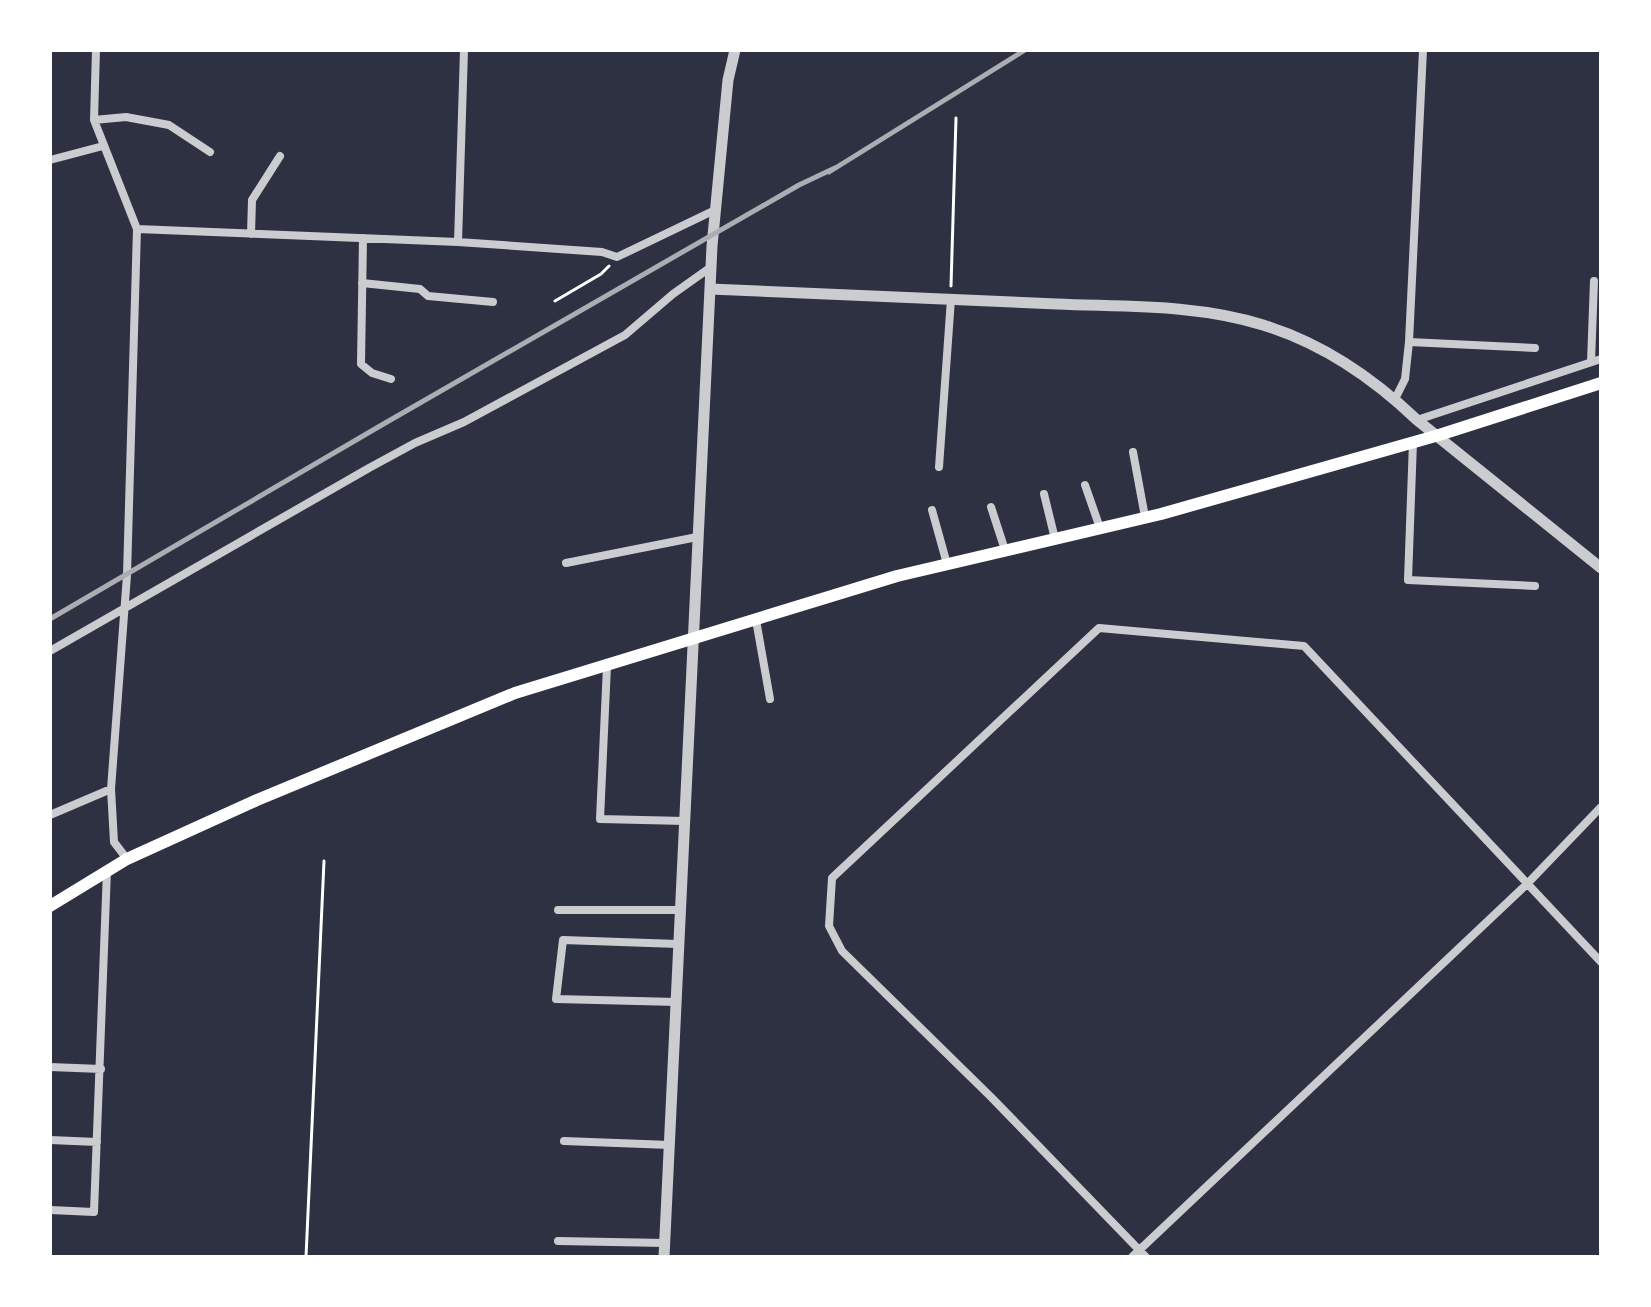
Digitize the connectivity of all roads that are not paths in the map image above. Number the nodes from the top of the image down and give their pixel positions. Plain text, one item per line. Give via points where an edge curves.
1 (96, 50) edge
2 (464, 50) edge
3 (735, 50) edge
4 (1423, 50) edge
5 (94, 120) junction
6 (103, 146) junction
7 (210, 152) dead end
8 (280, 156) dead end
9 (50, 160) edge
10 (715, 210) junction
11 (137, 229) junction
12 (251, 234) junction
13 (363, 238) junction
14 (458, 242) junction
15 (711, 267) junction
16 (1594, 281) dead end
17 (362, 283) junction
18 (710, 289) junction
19 (951, 299) junction
20 (493, 302) dead end
21 (1409, 342) junction
22 (1535, 348) dead end
23 (1601, 359) edge
24 (1591, 362) junction
25 (391, 379) dead end
26 (1601, 383) edge
27 (1395, 399) junction
28 (1417, 420) junction
29 (1439, 435) junction
30 (1413, 442) junction
31 (1133, 452) dead end
32 (939, 467) dead end
33 (1085, 485) dead end
34 (1044, 494) dead end
35 (991, 507) dead end
36 (932, 510) dead end
37 (1145, 517) junction
38 (1100, 528) junction
39 (697, 537) junction
40 (1055, 539) junction
41 (1005, 550) junction
42 (566, 563) dead end
43 (947, 564) junction
44 (1601, 568) edge
45 (1535, 586) dead end
46 (125, 606) junction
47 (756, 620) junction
48 (692, 640) junction
49 (50, 651) edge
50 (607, 666) junction
51 (770, 699) dead end
52 (111, 789) junction
53 (1601, 807) edge
54 (50, 815) edge
55 (685, 821) junction
56 (127, 859) junction
57 (107, 870) junction
58 (1527, 884) junction
59 (50, 906) edge
60 (558, 910) dead end
61 (680, 910) junction
62 (678, 944) junction
63 (1601, 962) edge
64 (677, 1002) junction
65 (50, 1067) edge
66 (101, 1069) junction
67 (50, 1140) edge
68 (564, 1141) dead end
69 (97, 1142) junction
70 (670, 1145) junction
71 (50, 1210) edge
72 (558, 1241) dead end
73 (665, 1243) junction
74 (1143, 1254) edge
75 (664, 1257) edge
76 (1132, 1257) edge

1 - 5 street
2 - 14 street
3 - 10 street
4 - 21 street
5 - 6 street
5 - 7 street via 126,117 169,125
6 - 9 street
6 - 11 street
8 - 12 street via 252,200
10 - 14 street via 617,257
10 - 15 street
11 - 12 street
11 - 46 street
12 - 13 street
13 - 14 street
13 - 17 street
15 - 18 street
15 - 46 street via 625,335 415,443
16 - 24 street
17 - 20 street
17 - 25 street via 361,364
18 - 19 street
18 - 39 street
19 - 27 street via 1179,309 1250,321 1319,346
19 - 32 street
21 - 22 street
21 - 27 street via 1405,379
23 - 24 street
24 - 28 street
26 - 29 main road
27 - 28 street
28 - 29 street
29 - 30 main road
29 - 44 street
30 - 37 main road
30 - 45 street via 1408,580
31 - 37 street
33 - 38 street
34 - 40 street
35 - 41 street
36 - 43 street
37 - 38 main road
38 - 40 main road
39 - 42 street
39 - 48 street
40 - 41 main road
41 - 43 main road
43 - 47 main road
46 - 49 street
46 - 52 street
47 - 48 main road
47 - 51 street
48 - 50 main road
48 - 55 street
50 - 55 street via 600,819
50 - 56 main road via 501,699
52 - 54 street
52 - 56 street via 114,842
53 - 58 street
55 - 61 street
56 - 57 main road
57 - 59 main road
57 - 66 street
58 - 63 street
58 - 74 street
58 - 74 street via 1304,646 1099,628 832,878 829,926 842,951
60 - 61 street
61 - 62 street
62 - 64 street
62 - 64 street via 563,940 556,999
64 - 70 street
65 - 66 street
66 - 69 street
67 - 69 street
68 - 70 street
69 - 71 street via 94,1212
70 - 73 street
72 - 73 street
73 - 75 street
74 - 76 street

